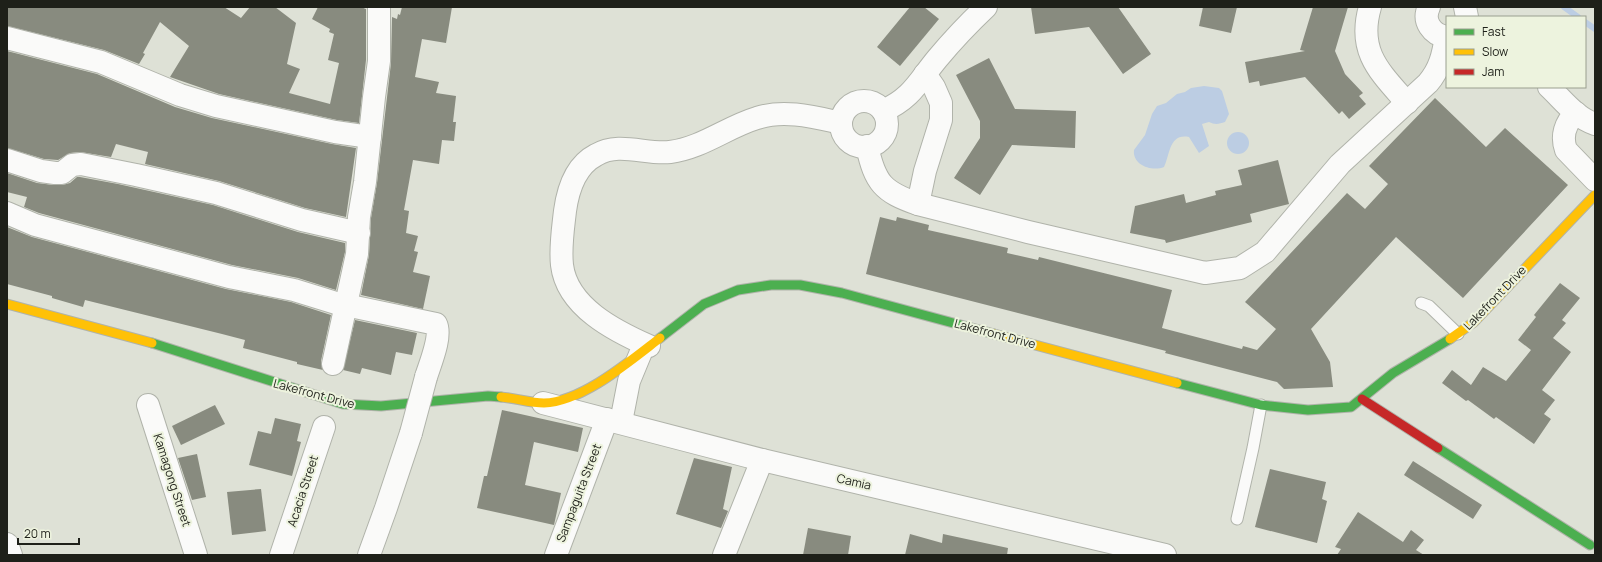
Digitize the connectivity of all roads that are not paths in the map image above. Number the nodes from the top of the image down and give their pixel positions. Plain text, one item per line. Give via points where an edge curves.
1 (379, 7) edge
2 (986, 7) edge
3 (1370, 7) edge
4 (1427, 8) edge
5 (1446, 37) edge
6 (7, 38) edge
7 (925, 74) junction
8 (1550, 88) edge
9 (1407, 103) junction
10 (883, 111) junction
11 (1576, 113) junction
12 (841, 122) junction
13 (1595, 124) edge
14 (370, 137) junction
15 (867, 146) junction
16 (7, 160) edge
17 (1595, 180) edge
18 (1595, 196) edge
19 (918, 204) junction
20 (7, 213) edge
21 (359, 233) junction
22 (1421, 303) dead end
23 (7, 304) edge
24 (347, 305) junction
25 (1458, 334) junction
26 (645, 349) junction
27 (333, 364) dead end
28 (1362, 399) junction
29 (543, 403) junction
30 (148, 405) dead end
31 (1261, 405) junction
32 (610, 424) junction
33 (324, 427) dead end
34 (762, 460) junction
35 (1236, 519) dead end
36 (1593, 543) edge
37 (7, 544) edge
38 (11, 555) edge
39 (196, 555) edge
40 (282, 555) edge
41 (369, 555) edge
42 (556, 555) edge
43 (724, 555) edge
44 (1165, 555) edge
45 (1583, 555) edge

1 - 14 street via 379,61
2 - 7 street
3 - 9 street via 1367,20 1368,49 1385,78
4 - 5 street via 1426,17 1432,31
5 - 9 street via 1437,71 1428,84
6 - 14 street via 101,62 180,95 216,106 335,132
7 - 10 street via 906,97
7 - 19 street via 941,103 941,120
8 - 11 street
9 - 19 street via 1340,164 1265,252 1240,268 1205,274
10 - 12 street via 872,102 858,102 846,110
10 - 15 street via 886,120 885,133 876,143
11 - 13 street
11 - 17 street via 1566,125 1564,145
12 - 15 street via 842,130 852,143
12 - 26 street via 772,114 758,117 698,144 671,152 621,148 608,150 596,154 577,172 567,196 562,243 562,266 567,284 596,318
14 - 21 street
15 - 19 street via 874,173 881,183 902,199
16 - 21 street via 55,173 62,173 72,165 81,164 136,175 216,193 302,220
18 - 25 street, Lakefront Drive via 1474,322
20 - 24 street via 35,225 108,245
21 - 24 street
22 - 25 lane via 1429,306
23 - 29 street, Lakefront Drive via 138,339 343,404 381,406 488,396
24 - 27 street
24 - 41 street, bridge via 436,324 438,328 411,433
25 - 28 street, Lakefront Drive via 1405,365
26 - 29 street, Lakefront Drive via 580,394 556,402
26 - 31 street, Lakefront Drive via 704,304 738,290 800,284
26 - 32 street
28 - 31 street, Lakefront Drive via 1351,407 1331,409 1308,410
28 - 36 street
29 - 32 street, Camia
30 - 39 street, Kamagong Street
31 - 35 lane
32 - 34 street, Camia
32 - 42 street, Sampaguita Street
33 - 40 street, Acacia Street
34 - 43 street
34 - 44 street, Camia
36 - 45 street
37 - 38 street

